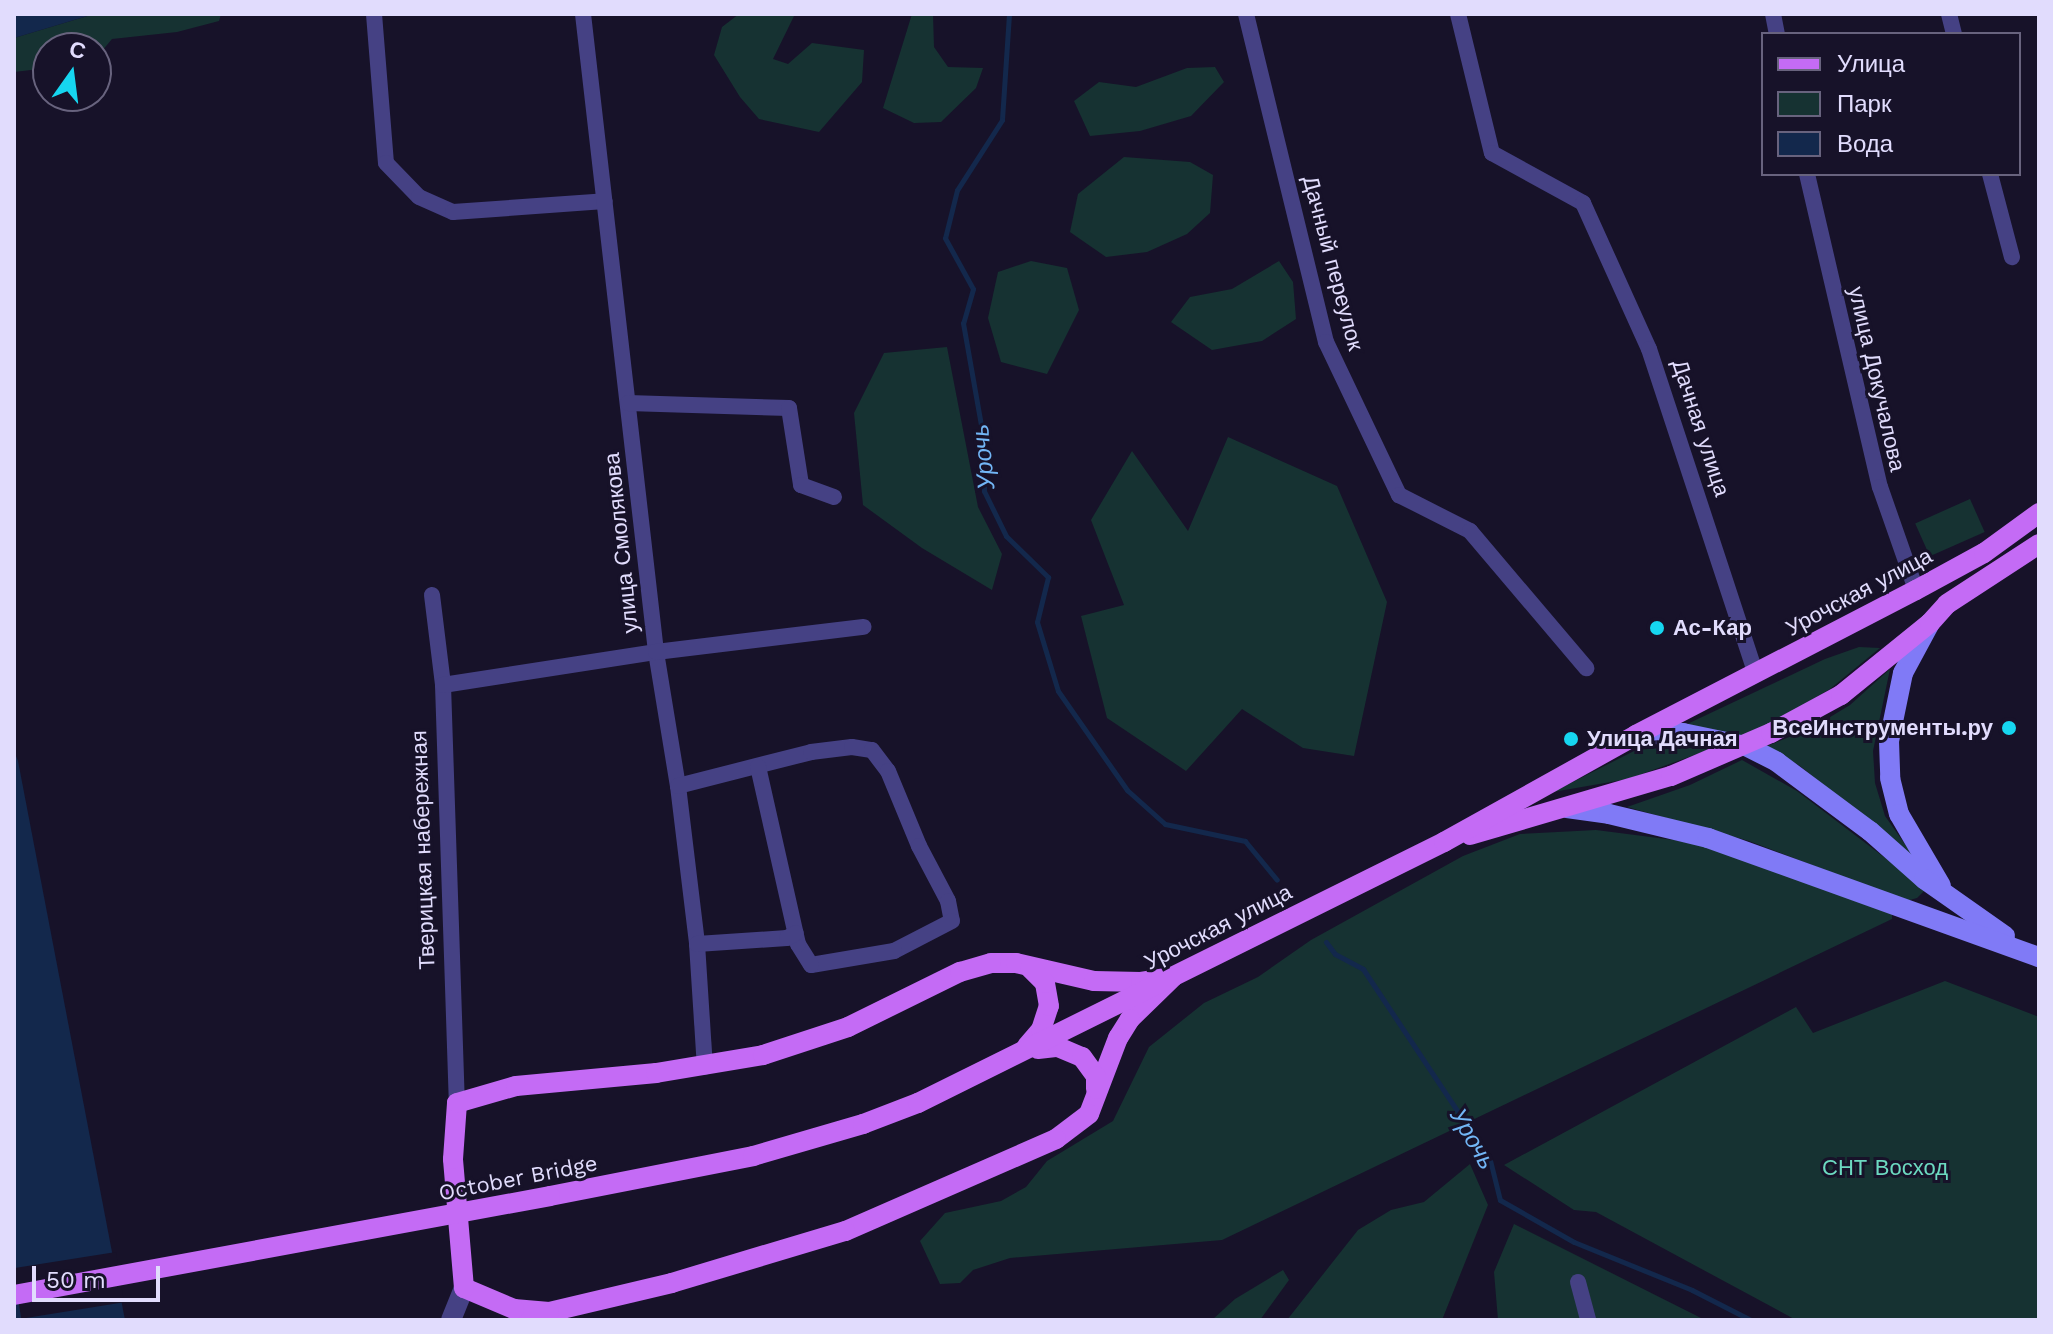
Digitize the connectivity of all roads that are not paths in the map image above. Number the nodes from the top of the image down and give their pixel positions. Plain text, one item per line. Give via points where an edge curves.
1 (374, 14) edge
2 (583, 14) edge
3 (1246, 14) edge
4 (1458, 14) edge
5 (1807, 176) edge
6 (1991, 176) edge
7 (605, 201) junction
8 (2012, 257) dead end
9 (628, 403) junction
10 (834, 497) dead end
11 (2039, 513) edge
12 (2039, 544) edge
13 (1916, 590) junction
14 (432, 595) dead end
15 (1930, 623) junction
16 (864, 627) dead end
17 (656, 652) junction
18 (1586, 668) dead end
19 (1756, 674) junction
20 (443, 685) junction
21 (1636, 735) junction
22 (1746, 746) junction
23 (758, 766) junction
24 (678, 786) junction
25 (1567, 808) junction
26 (1444, 842) junction
27 (1947, 896) junction
28 (796, 933) junction
29 (697, 944) junction
30 (2039, 957) edge
31 (1016, 963) junction
32 (1173, 977) junction
33 (1015, 1056) junction
34 (705, 1067) junction
35 (1094, 1102) junction
36 (457, 1103) junction
37 (1578, 1282) dead end
38 (464, 1288) junction
39 (14, 1295) edge
40 (451, 1320) edge
41 (1588, 1320) edge

1 - 7 street via 386,163 419,197 453,212
2 - 7 street, улица Смолякова
3 - 18 street, Дачный переулок via 1326,342 1399,495 1470,531
4 - 19 street, Дачная улица via 1492,153 1583,203 1649,349
5 - 13 street, улица Докучалова via 1880,487
6 - 8 street
7 - 9 street, улица Смолякова
9 - 10 street via 789,408 801,485
9 - 17 street, улица Смолякова
11 - 13 main road, Урочская улица via 1984,553
12 - 15 main road, Урочская улица via 1976,582
13 - 19 main road, Урочская улица
14 - 20 street, Тверицкая набережная
15 - 22 main road, Урочская улица via 1841,695
15 - 27 main road via 1903,673 1894,706 1890,778 1899,814
16 - 17 street
17 - 20 street
17 - 24 street, улица Смолякова
19 - 21 main road, Урочская улица
20 - 36 street, Тверицкая набережная
21 - 22 main road via 1683,733
21 - 26 main road, Урочская улица
22 - 25 main road, Урочская улица
22 - 27 main road via 1811,785
23 - 24 street
23 - 28 street
23 - 28 street via 811,752 872,750 888,771 948,901 952,921 894,951 811,965
24 - 29 street, улица Смолякова
25 - 26 main road, Урочская улица
25 - 30 main road via 1708,838
26 - 32 main road, Урочская улица
27 - 30 main road
28 - 29 street
29 - 34 street, улица Смолякова
31 - 32 main road via 1094,981
31 - 33 main road via 1039,974 1049,1006 1041,1030
31 - 34 main road via 976,966 812,1041
32 - 33 main road, Урочская улица
32 - 35 main road via 1130,1019 1109,1055
33 - 35 main road via 1058,1047 1082,1057 1096,1076
33 - 39 main road, October Bridge, bridge via 918,1103 803,1143 550,1196
34 - 36 main road via 539,1082
35 - 38 main road via 1078,1125 1025,1156 773,1255 549,1312 514,1309
36 - 38 main road via 453,1159
37 - 41 street
38 - 40 street

